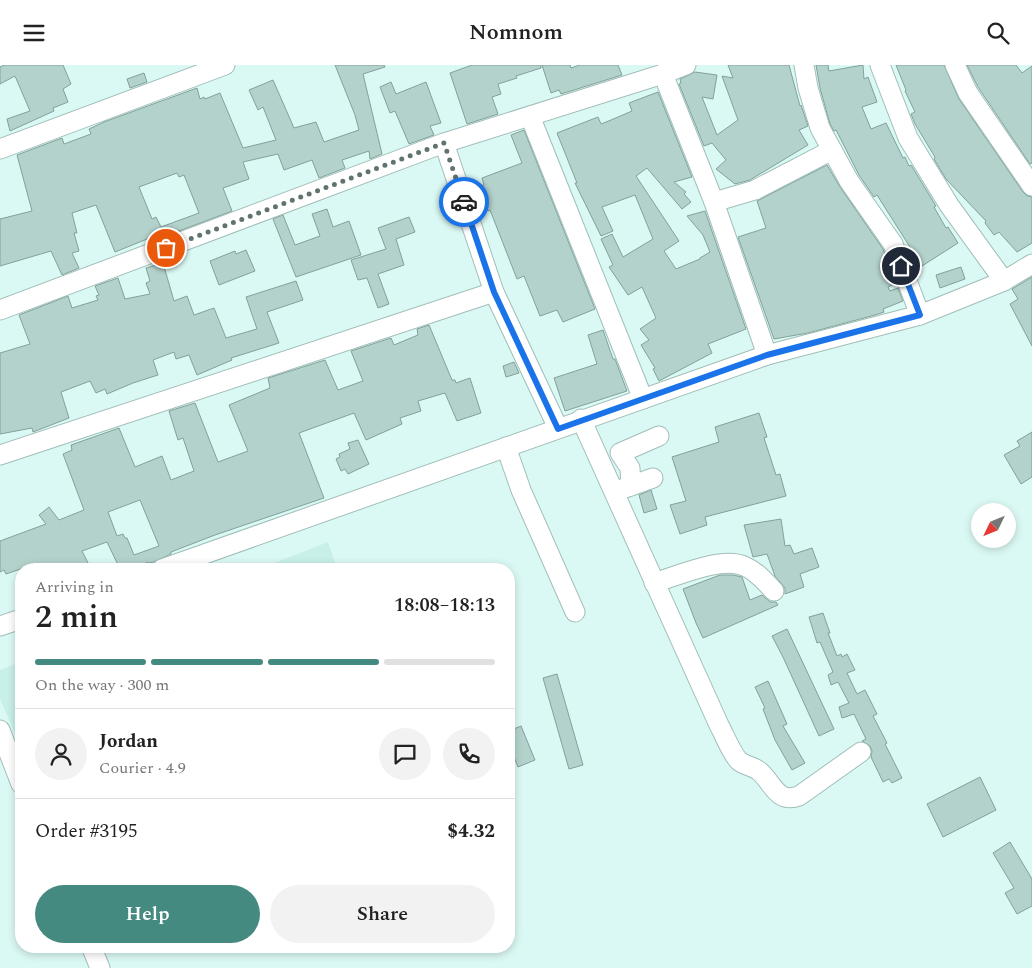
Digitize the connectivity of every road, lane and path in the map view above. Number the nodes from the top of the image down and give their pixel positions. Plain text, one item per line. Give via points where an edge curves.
1 (225, 65) edge
2 (686, 65) edge
3 (804, 65) edge
4 (880, 65) edge
5 (954, 65) edge
6 (664, 74) junction
7 (530, 116) junction
8 (444, 143) junction
9 (0, 149) edge
10 (832, 150) junction
11 (1032, 186) edge
12 (714, 202) junction
13 (1032, 264) edge
14 (1004, 281) junction
15 (494, 292) junction
16 (0, 310) edge
17 (920, 315) junction
18 (767, 355) junction
19 (643, 399) junction
20 (581, 419) junction
21 (558, 429) junction
22 (659, 436) dead end
23 (506, 447) junction
24 (620, 453) junction
25 (0, 455) edge
26 (599, 459) junction
27 (653, 478) dead end
28 (622, 489) junction
29 (179, 563) edge
30 (654, 583) junction
31 (774, 591) dead end
32 (575, 612) dead end
33 (15, 621) edge
34 (0, 626) edge
35 (0, 730) edge
36 (861, 752) dead end
37 (15, 769) edge
38 (94, 953) edge
39 (100, 968) edge

1 - 9 street
2 - 6 street
3 - 10 street via 820,127
4 - 14 street via 908,138 949,205
5 - 11 street via 968,93
6 - 7 street
6 - 12 street
7 - 8 street
7 - 19 street
8 - 15 street
8 - 16 street
10 - 12 street via 755,190
10 - 17 street via 849,181 893,244
12 - 18 street
13 - 14 street
14 - 17 street
15 - 21 street
15 - 25 street
17 - 18 street
18 - 19 street
19 - 20 street
20 - 21 street
20 - 26 street
21 - 23 street
22 - 24 street
23 - 29 street
23 - 32 street
24 - 26 street
24 - 28 street via 630,468
26 - 28 street
27 - 28 street
28 - 30 street
30 - 31 street via 724,563 744,565
30 - 36 street via 735,755 743,764 761,772 782,796 791,798 799,795
33 - 34 street
35 - 37 street
38 - 39 street

